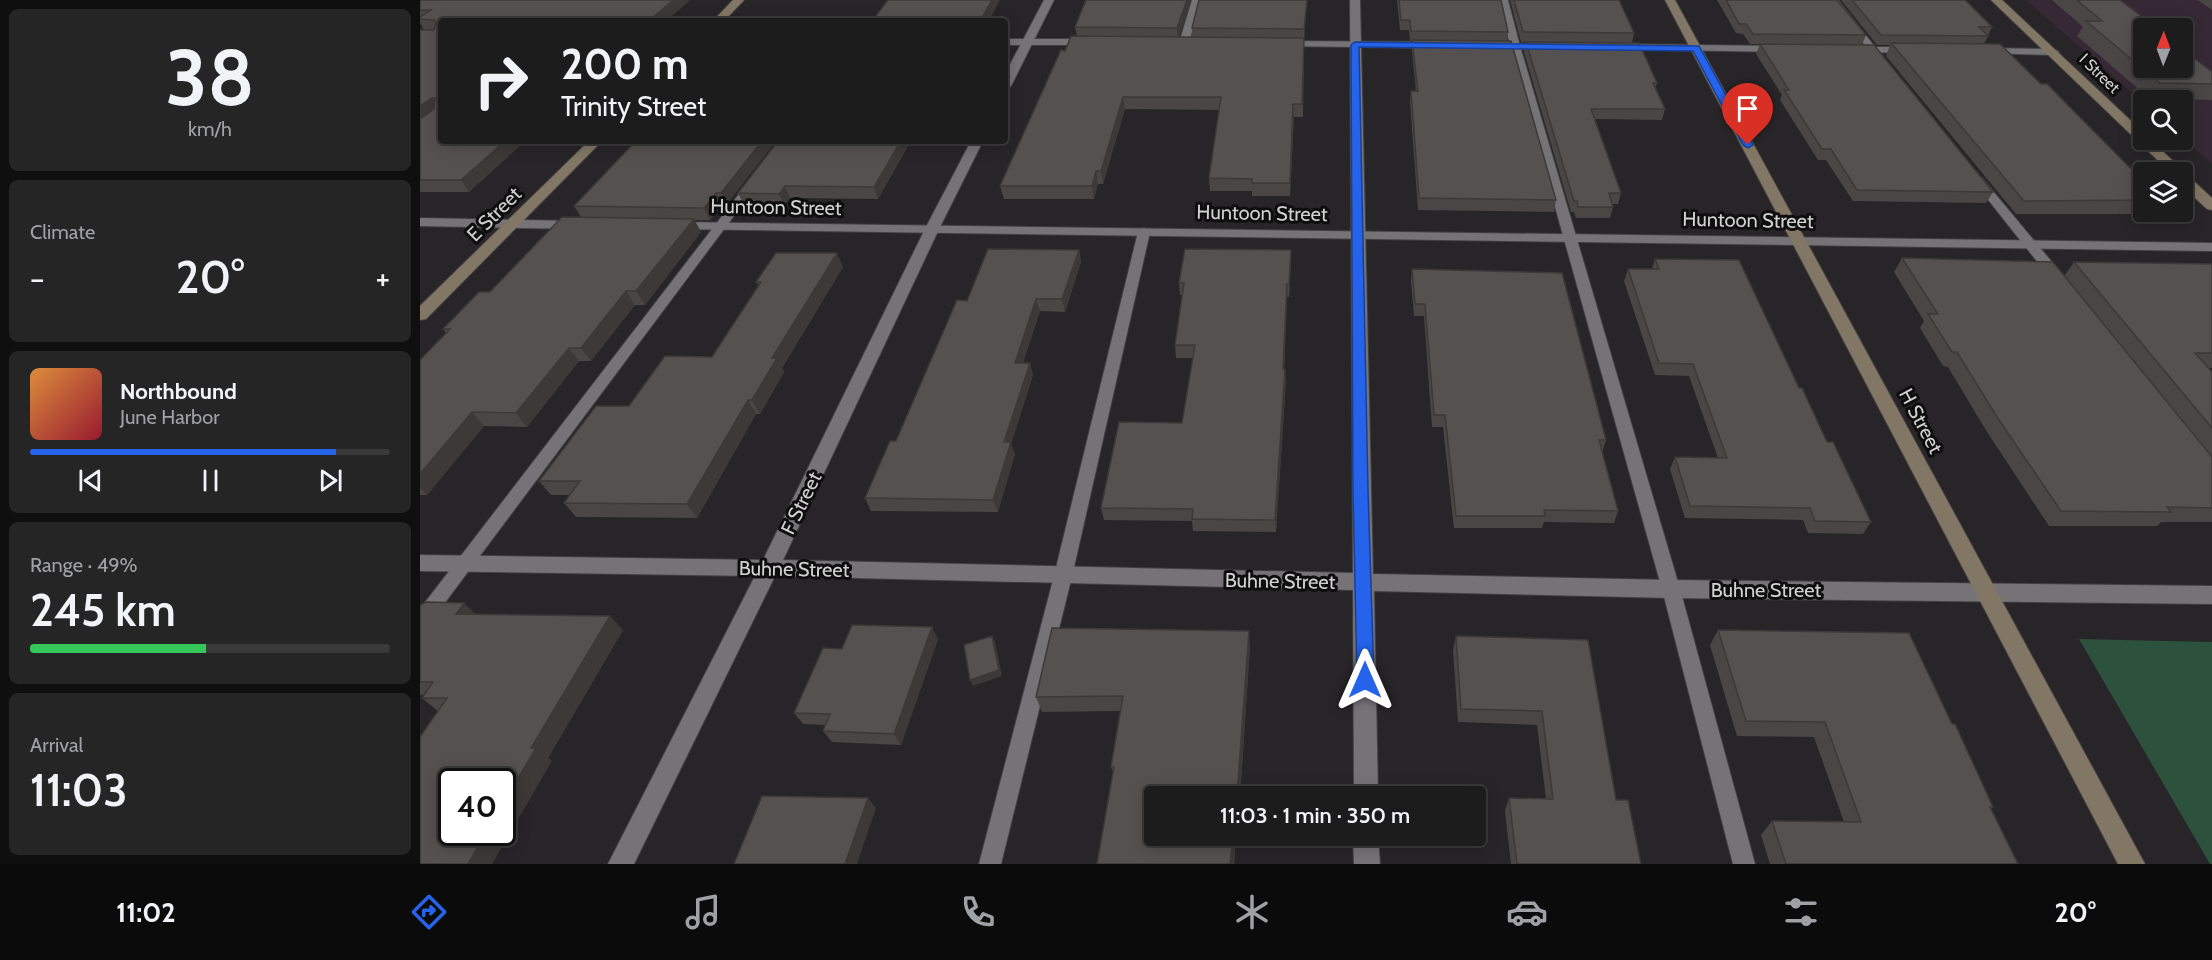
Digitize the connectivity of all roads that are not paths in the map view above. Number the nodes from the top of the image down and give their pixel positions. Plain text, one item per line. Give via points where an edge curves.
1 (740, 0) edge
2 (1049, 0) edge
3 (1196, 0) edge
4 (1355, 0) edge
5 (1504, 0) edge
6 (1670, 0) edge
7 (1833, 0) edge
8 (1996, 0) edge
9 (721, 18) edge
10 (1008, 42) edge
11 (1027, 42) junction
12 (1105, 42) edge
13 (1184, 43) edge
14 (1264, 44) edge
15 (1355, 45) junction
16 (1446, 46) edge
17 (1480, 46) edge
18 (1515, 46) junction
19 (1562, 47) edge
20 (1609, 47) edge
21 (1696, 48) junction
22 (1794, 49) edge
23 (1838, 50) edge
24 (1872, 50) junction
25 (1927, 51) edge
26 (1971, 51) edge
27 (2054, 52) junction
28 (1887, 68) edge
29 (1008, 81) edge
30 (593, 144) edge
31 (975, 144) edge
32 (2167, 162) edge
33 (763, 170) edge
34 (1970, 170) edge
35 (2193, 188) edge
36 (2212, 206) edge
37 (420, 222) edge
38 (513, 224) junction
39 (591, 225) edge
40 (662, 226) edge
41 (721, 227) junction
42 (932, 230) junction
43 (1144, 232) junction
44 (1357, 236) junction
45 (1571, 239) junction
46 (1800, 242) junction
47 (2031, 244) junction
48 (2212, 247) edge
49 (2067, 290) edge
50 (420, 315) edge
51 (420, 563) edge
52 (465, 564) junction
53 (768, 568) junction
54 (1063, 576) junction
55 (1364, 583) junction
56 (1671, 589) junction
57 (1986, 592) junction
58 (2212, 596) edge
59 (420, 624) edge
60 (1366, 786) edge
61 (1366, 846) edge
62 (621, 864) edge
63 (990, 864) edge
64 (1367, 864) edge
65 (1744, 864) edge
66 (2132, 864) edge

1 - 9 main road
2 - 11 street
3 - 13 lane
4 - 15 street
5 - 18 lane
6 - 21 main road, H Street
7 - 24 lane
8 - 27 main road, I Street
10 - 11 street
11 - 12 street
11 - 29 street
14 - 15 street
15 - 16 street
15 - 44 street
17 - 18 street
18 - 19 street
18 - 45 lane
20 - 21 street
21 - 22 street
21 - 46 main road, H Street
23 - 24 street
24 - 25 street
24 - 28 lane
26 - 27 street
27 - 32 main road, I Street
30 - 38 main road, E Street
31 - 42 street, F Street
33 - 41 lane
34 - 47 lane
35 - 36 main road
37 - 38 street
38 - 39 street
38 - 50 main road, E Street
40 - 41 street, Huntoon Street
41 - 42 street, Huntoon Street
41 - 52 lane
42 - 43 street, Huntoon Street
42 - 53 street, F Street
43 - 44 street, Huntoon Street
43 - 54 lane
44 - 45 street, Huntoon Street
44 - 55 street
45 - 46 street, Huntoon Street
45 - 56 lane
46 - 47 street, Huntoon Street
46 - 57 main road, H Street
47 - 48 street, Huntoon Street
47 - 49 lane
51 - 52 street, Buhne Street
52 - 53 street, Buhne Street
52 - 59 lane
53 - 54 street, Buhne Street
53 - 62 street, F Street
54 - 55 street, Buhne Street
54 - 63 lane
55 - 56 street, Buhne Street
55 - 60 street
56 - 57 street, Buhne Street
56 - 65 lane
57 - 58 street, Buhne Street
57 - 66 main road, H Street
61 - 64 street

